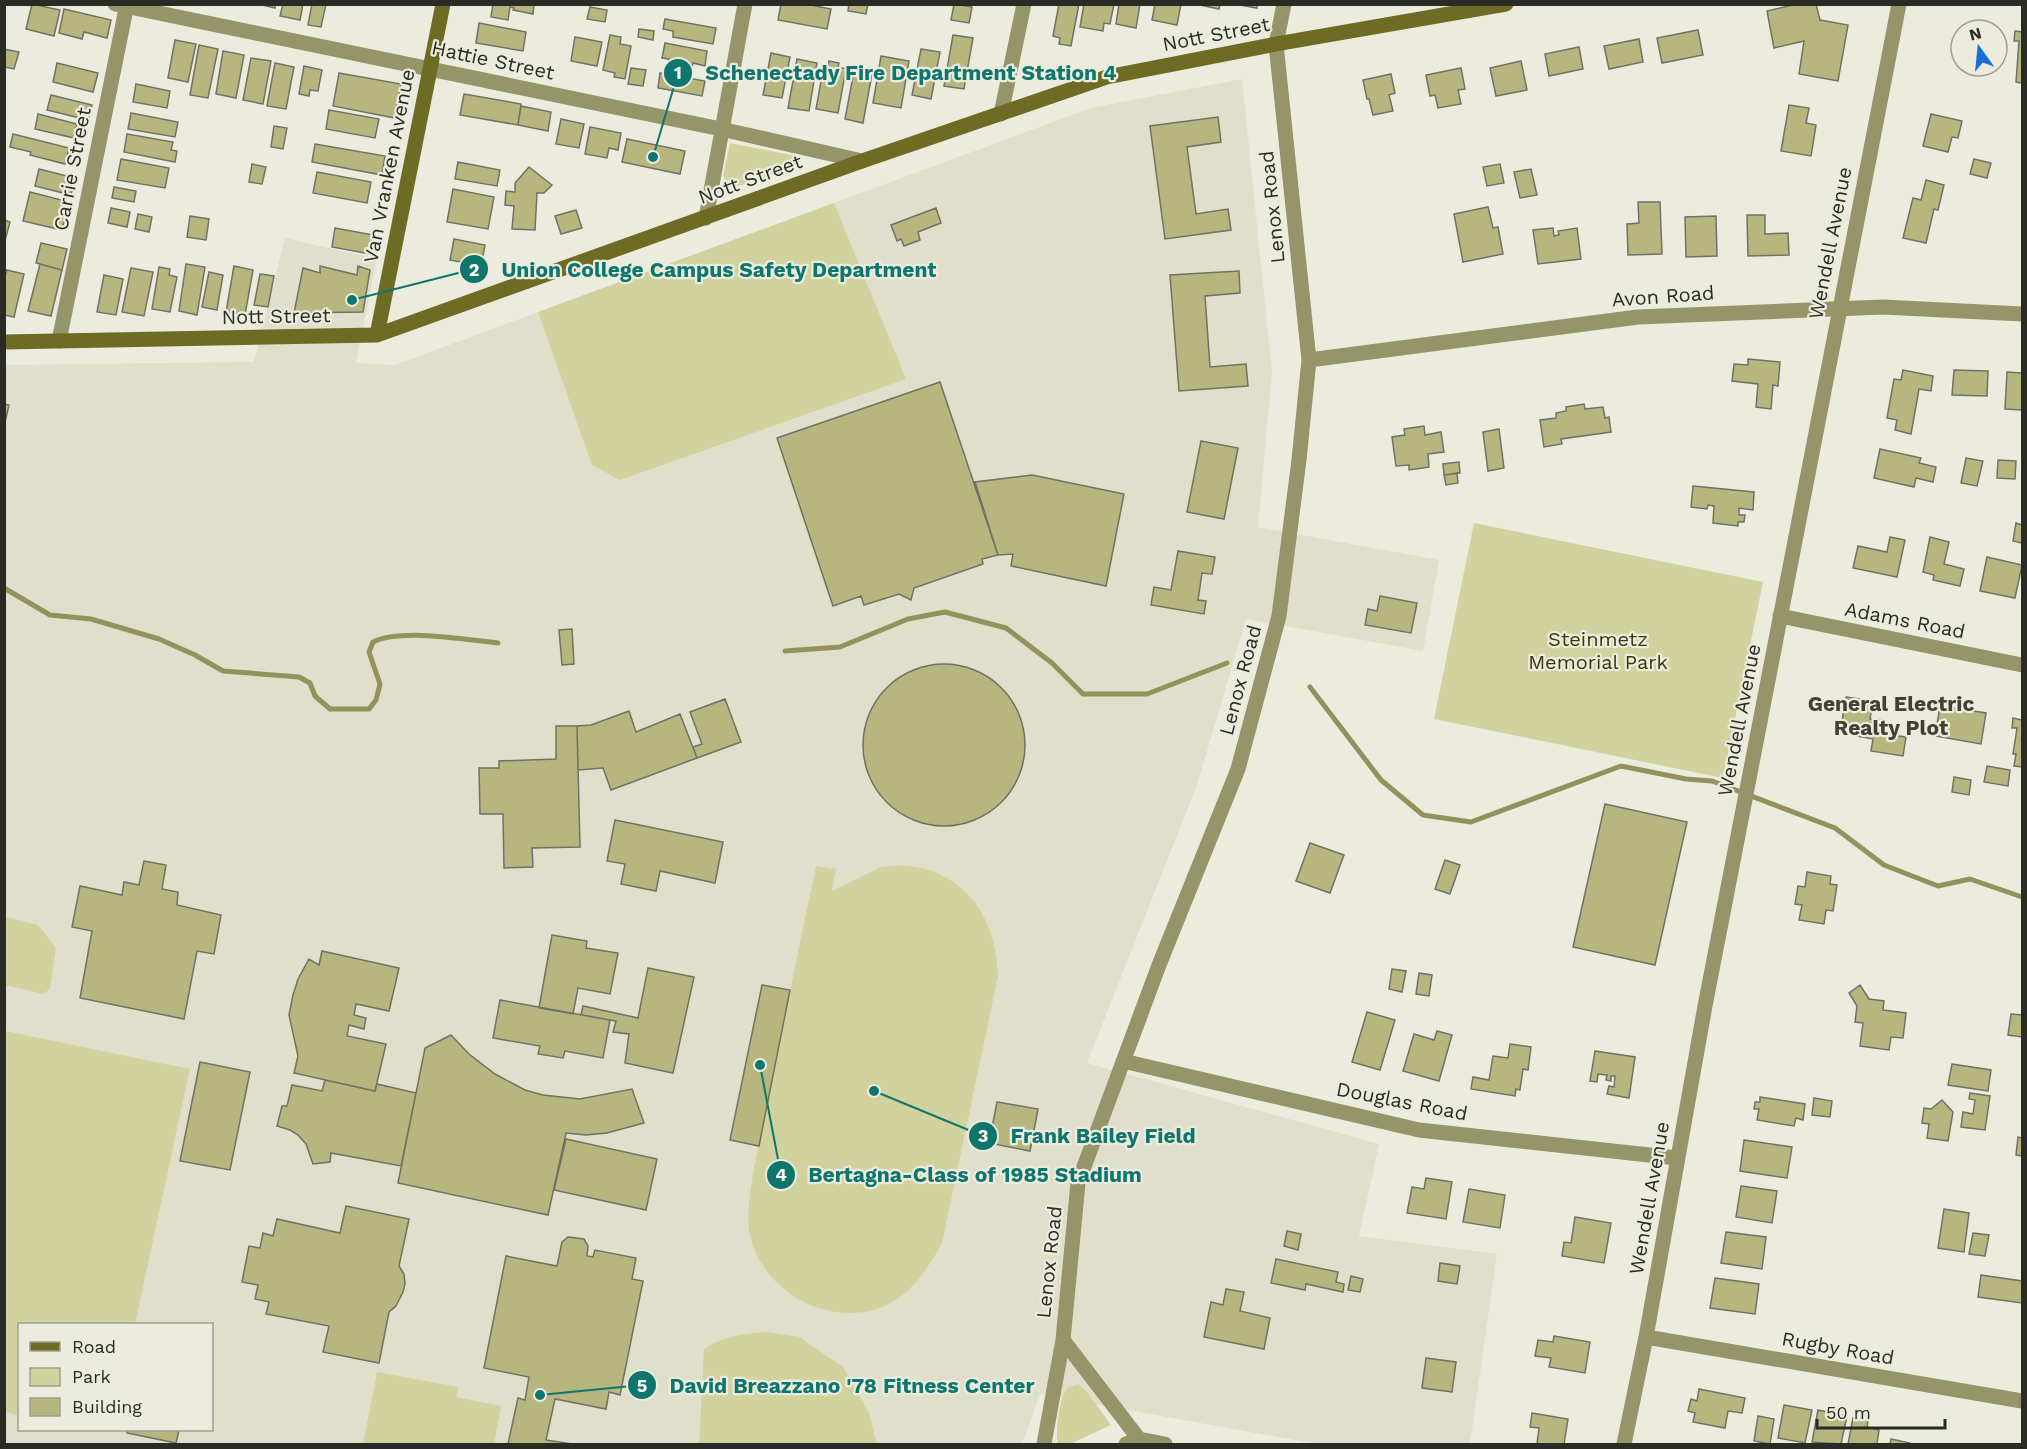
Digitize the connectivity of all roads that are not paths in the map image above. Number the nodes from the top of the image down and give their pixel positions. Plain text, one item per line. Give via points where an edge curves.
1 (443, 4) edge
2 (745, 4) edge
3 (1024, 4) edge
4 (1284, 4) edge
5 (1506, 4) edge
6 (1899, 4) edge
7 (123, 5) edge
8 (1276, 44) junction
9 (430, 69) junction
10 (1001, 114) junction
11 (721, 129) junction
12 (862, 160) junction
13 (706, 218) junction
14 (1839, 309) junction
15 (2022, 314) edge
16 (377, 335) junction
17 (58, 341) junction
18 (4, 342) edge
19 (1309, 360) junction
20 (1780, 616) junction
21 (2022, 665) edge
22 (1123, 1061) junction
23 (1677, 1158) junction
24 (1646, 1337) junction
25 (1063, 1340) junction
26 (2022, 1401) edge
27 (1133, 1442) edge
28 (1044, 1444) edge
29 (1165, 1444) edge
30 (1624, 1444) edge

1 - 9 main road, Van Vranken Avenue
2 - 11 street
3 - 10 street
4 - 8 street, Lenox Road
5 - 8 main road, Nott Street
6 - 14 street, Wendell Avenue
7 - 9 street, Hattie Street
7 - 17 street, Carrie Street
8 - 10 main road, Nott Street via 1107,77
8 - 19 street, Lenox Road
9 - 11 street, Hattie Street
9 - 16 main road, Van Vranken Avenue
10 - 12 main road, Nott Street
11 - 12 street, Hattie Street
11 - 13 street
12 - 13 main road, Nott Street
13 - 16 main road, Nott Street
14 - 15 street, Avon Road via 1883,307
14 - 19 street, Avon Road via 1638,317
14 - 20 street, Wendell Avenue
16 - 17 main road, Nott Street
17 - 18 main road, Nott Street
19 - 22 street, Lenox Road via 1279,616 1238,769
20 - 21 street, Adams Road
20 - 23 street, Wendell Avenue
22 - 23 street, Douglas Road via 1419,1130
22 - 25 street, Lenox Road via 1078,1183
23 - 24 street, Wendell Avenue
24 - 26 street, Rugby Road
24 - 30 street, Wendell Avenue
25 - 27 street, Lenox Road
25 - 28 street, Lenox Road
27 - 29 street

